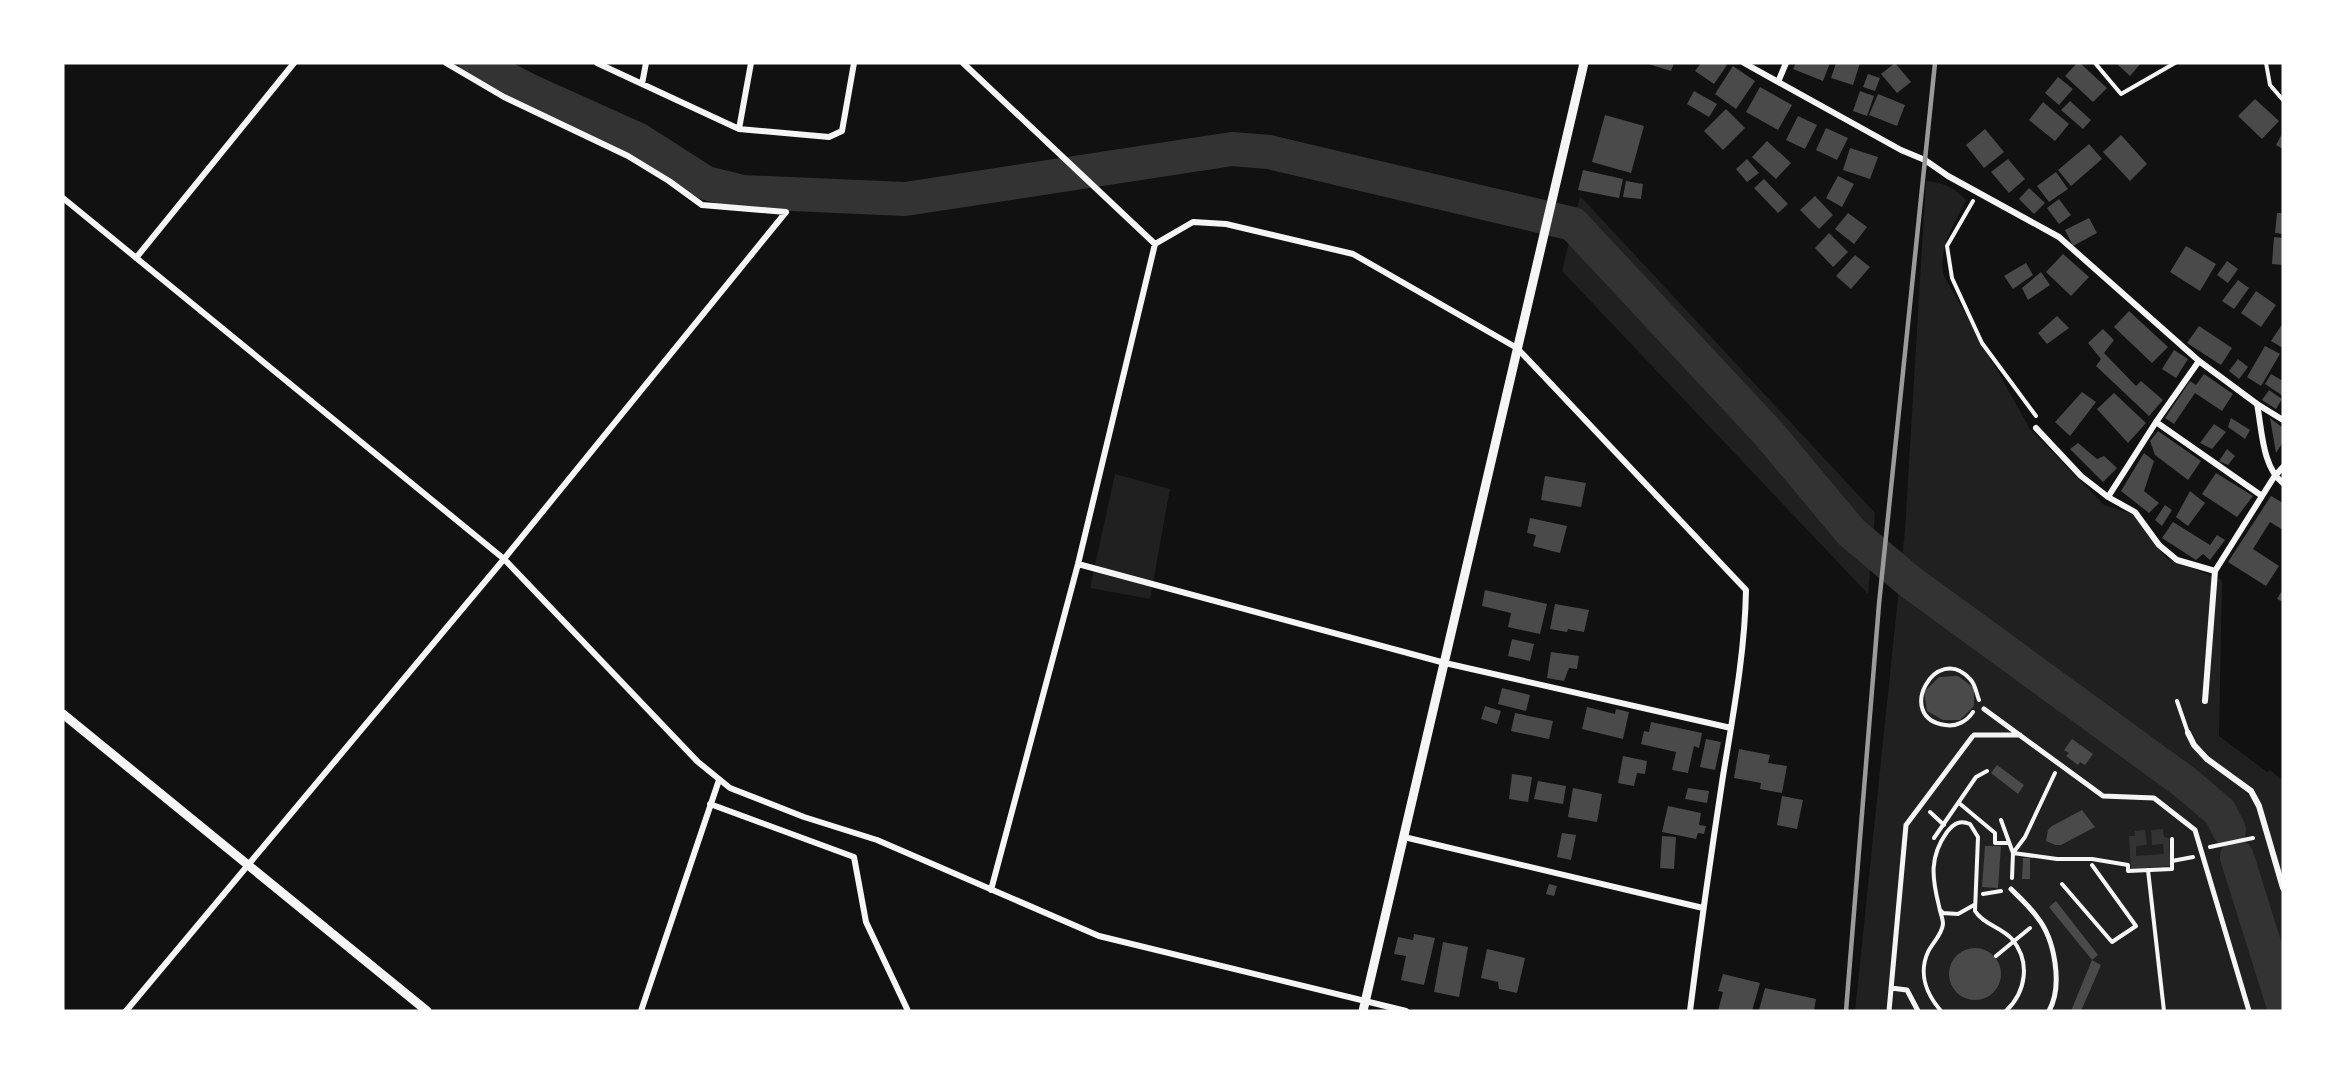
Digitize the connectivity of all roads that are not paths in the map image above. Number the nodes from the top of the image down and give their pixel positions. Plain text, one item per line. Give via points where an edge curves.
1 (294, 63) edge
2 (446, 63) edge
3 (597, 63) edge
4 (646, 63) edge
5 (751, 63) edge
6 (854, 63) edge
7 (963, 63) edge
8 (1584, 63) edge
9 (1744, 63) edge
10 (1786, 63) edge
11 (2095, 63) edge
12 (2175, 63) edge
13 (2266, 63) edge
14 (1778, 82) junction
15 (642, 84) junction
16 (2283, 100) edge
17 (739, 129) junction
18 (63, 198) edge
19 (1155, 244) junction
20 (136, 258) junction
21 (1517, 348) junction
22 (2199, 361) junction
23 (2257, 404) junction
24 (2283, 420) edge
25 (2156, 422) junction
26 (2036, 428) road end
27 (2283, 467) edge
28 (2274, 477) junction
29 (2283, 483) edge
30 (2262, 496) junction
31 (2108, 497) junction
32 (504, 559) junction
33 (1078, 564) junction
34 (2215, 571) junction
35 (1445, 663) junction
36 (2177, 701) dead end
37 (2205, 701) dead end
38 (1984, 709) road end
39 (63, 714) edge
40 (1731, 728) junction
41 (2188, 733) joint
42 (2020, 735) junction
43 (719, 780) junction
44 (710, 804) junction
45 (1404, 837) junction
46 (249, 866) junction
47 (2283, 888) edge
48 (2011, 889) road end
49 (991, 890) junction
50 (1703, 908) junction
51 (1891, 988) junction
52 (1364, 1006) edge
53 (126, 1011) edge
54 (427, 1011) edge
55 (641, 1011) edge
56 (908, 1011) edge
57 (1406, 1011) edge
58 (1690, 1011) edge
59 (1889, 1011) edge
60 (1918, 1011) edge
61 (2049, 1011) edge
62 (2249, 1011) edge

1 - 20 street
2 - 32 street via 504,97 628,156 702,205 786,212
3 - 15 street
4 - 15 street
5 - 17 street
6 - 17 street via 842,131 829,137
7 - 19 street
8 - 21 street
9 - 14 street
10 - 14 street
11 - 12 lane via 2121,94
13 - 16 lane via 2270,85
14 - 22 street via 2059,237
15 - 17 street
18 - 20 street
19 - 21 street via 1193,222 1226,224 1353,254
19 - 33 street
20 - 32 street
21 - 35 street
21 - 40 street via 1746,590
22 - 23 street
22 - 25 street
23 - 24 street
23 - 28 street
25 - 30 street
25 - 31 street
26 - 31 street via 2081,476
27 - 28 street
28 - 29 street
28 - 30 street
30 - 34 street
31 - 34 street via 2135,512 2159,545 2177,560
32 - 43 street
32 - 46 street
33 - 35 street
33 - 49 street
34 - 37 street
35 - 40 street
35 - 45 street
36 - 41 lane
38 - 42 street
39 - 46 street
40 - 50 street
41 - 47 street via 2207,759 2251,791
42 - 51 street via 1973,736 1906,825
42 - 62 street via 2103,796 2154,798 2195,830
43 - 44 street
43 - 49 street via 730,788 876,840
44 - 55 street
44 - 56 street via 854,857 866,922
45 - 50 street
45 - 52 street
46 - 53 street
46 - 54 street
48 - 61 street via 2038,918 2055,961 2057,984
49 - 52 street via 1099,936
50 - 58 street
51 - 59 street
51 - 60 street via 1907,990
52 - 57 street

